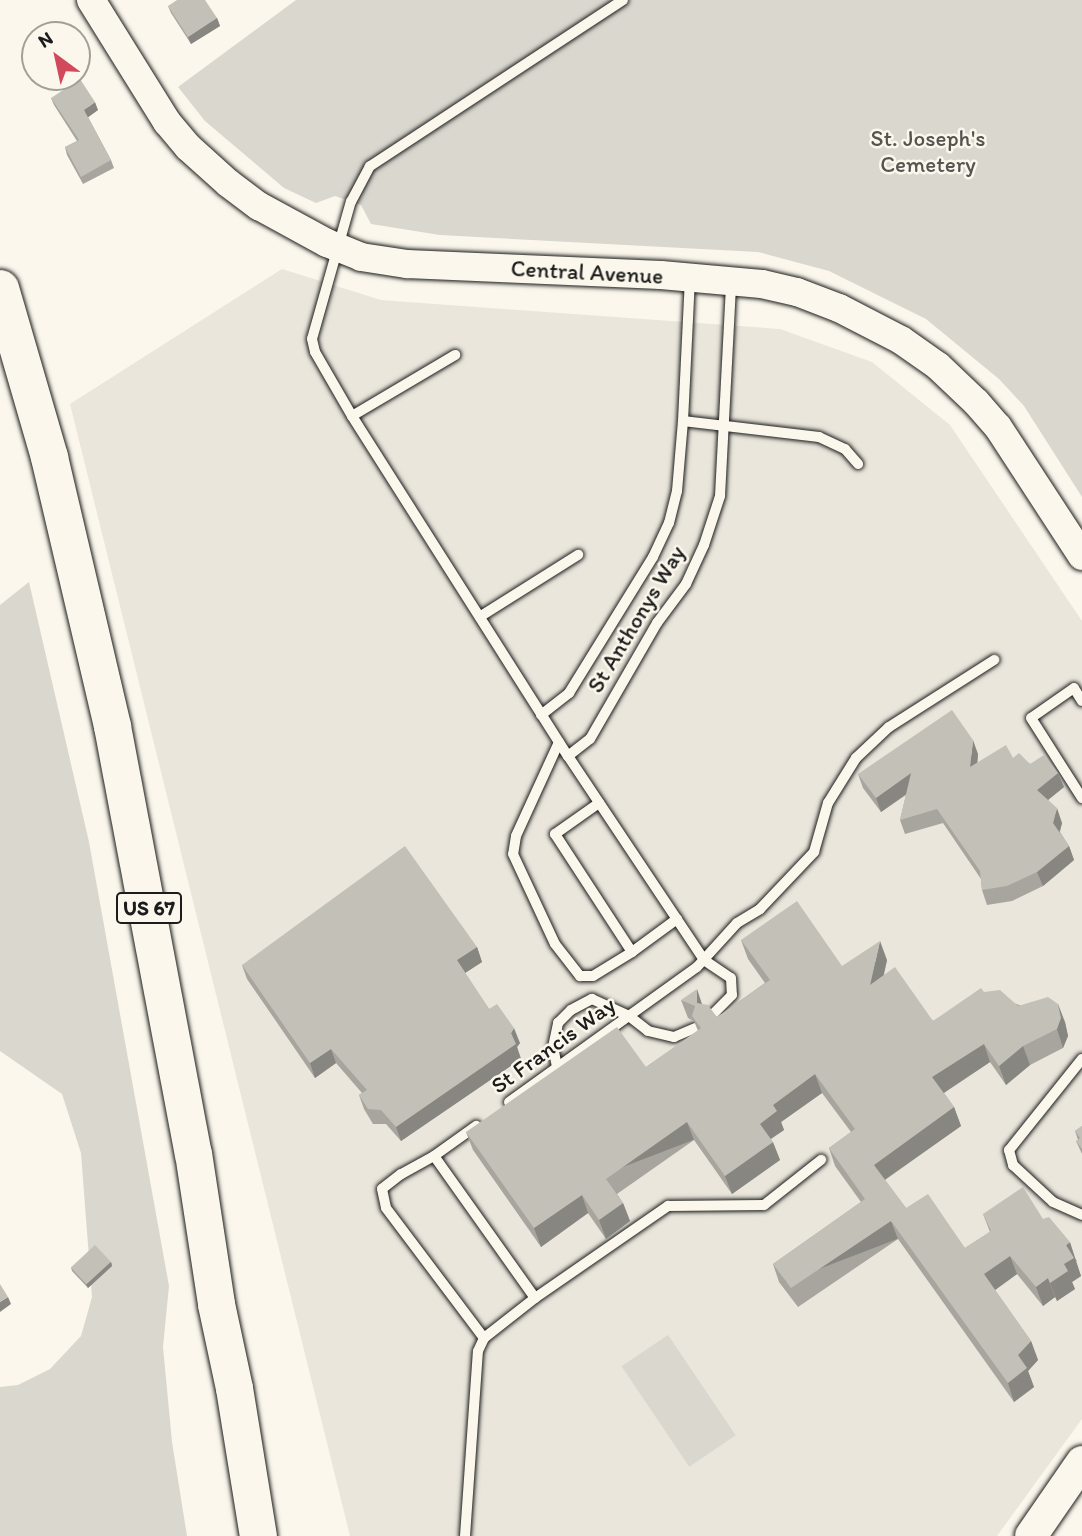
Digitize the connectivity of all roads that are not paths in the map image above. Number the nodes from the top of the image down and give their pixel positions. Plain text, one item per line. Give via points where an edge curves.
1 (90, 0) edge
2 (623, 0) edge
3 (337, 247) junction
4 (690, 278) junction
5 (731, 281) junction
6 (0, 288) edge
7 (455, 355) dead end
8 (352, 416) junction
9 (683, 421) junction
10 (725, 426) junction
11 (858, 464) dead end
12 (578, 555) dead end
13 (1082, 556) edge
14 (481, 616) junction
15 (994, 660) dead end
16 (1082, 701) edge
17 (541, 715) junction
18 (559, 742) junction
19 (568, 756) junction
20 (1082, 798) edge
21 (599, 803) junction
22 (677, 919) junction
23 (632, 952) junction
24 (704, 960) junction
25 (593, 976) junction
26 (592, 999) junction
27 (629, 1016) junction
28 (710, 1017) edge
29 (695, 1028) edge
30 (1082, 1059) edge
31 (557, 1067) junction
32 (501, 1108) edge
33 (490, 1116) edge
34 (434, 1156) junction
35 (821, 1160) dead end
36 (1082, 1216) edge
37 (535, 1298) junction
38 (484, 1338) junction
39 (1082, 1462) edge
40 (258, 1536) edge
41 (465, 1536) edge
42 (1031, 1536) edge

1 - 3 street, Central Avenue via 167,122 205,164 287,223
2 - 3 lane via 370,166 351,201
3 - 4 street, Central Avenue via 361,257 407,264
3 - 8 lane via 312,339
4 - 5 street, Central Avenue
4 - 9 lane, St Anthonys Way
5 - 10 lane, St Anthonys Way
5 - 13 street, Central Avenue via 797,292 839,308 901,340 938,366 998,427
6 - 40 highway, US 67 via 48,457 112,726 191,1139
7 - 8 lane
8 - 14 lane
9 - 10 lane
9 - 17 lane, St Anthonys Way via 670,523 569,693
10 - 11 lane via 819,437 845,449
10 - 19 lane, St Anthonys Way via 720,496 686,584 590,738
12 - 14 lane
14 - 17 lane
15 - 24 lane, St Francis Way via 889,727 856,758 828,803 814,852
16 - 20 lane via 1074,688 1031,718
17 - 18 lane
18 - 19 lane
18 - 25 lane via 516,836 513,853 555,944 580,976
19 - 21 lane
21 - 22 lane
21 - 23 lane via 555,834
22 - 23 lane
22 - 24 lane
23 - 25 lane
24 - 27 lane, St Francis Way
24 - 28 lane via 731,978 732,995
25 - 26 lane
26 - 27 lane
26 - 31 lane via 558,1023 552,1047
27 - 29 lane via 648,1031 674,1037
27 - 31 lane, St Francis Way
30 - 36 lane via 1009,1150 1013,1165 1053,1202
31 - 32 lane, St Francis Way
33 - 34 lane, St Francis Way
34 - 37 lane
34 - 38 lane, St Francis Way via 382,1189 386,1208
35 - 37 lane via 764,1205 668,1206
37 - 38 lane
38 - 41 lane via 478,1351
39 - 42 main road

